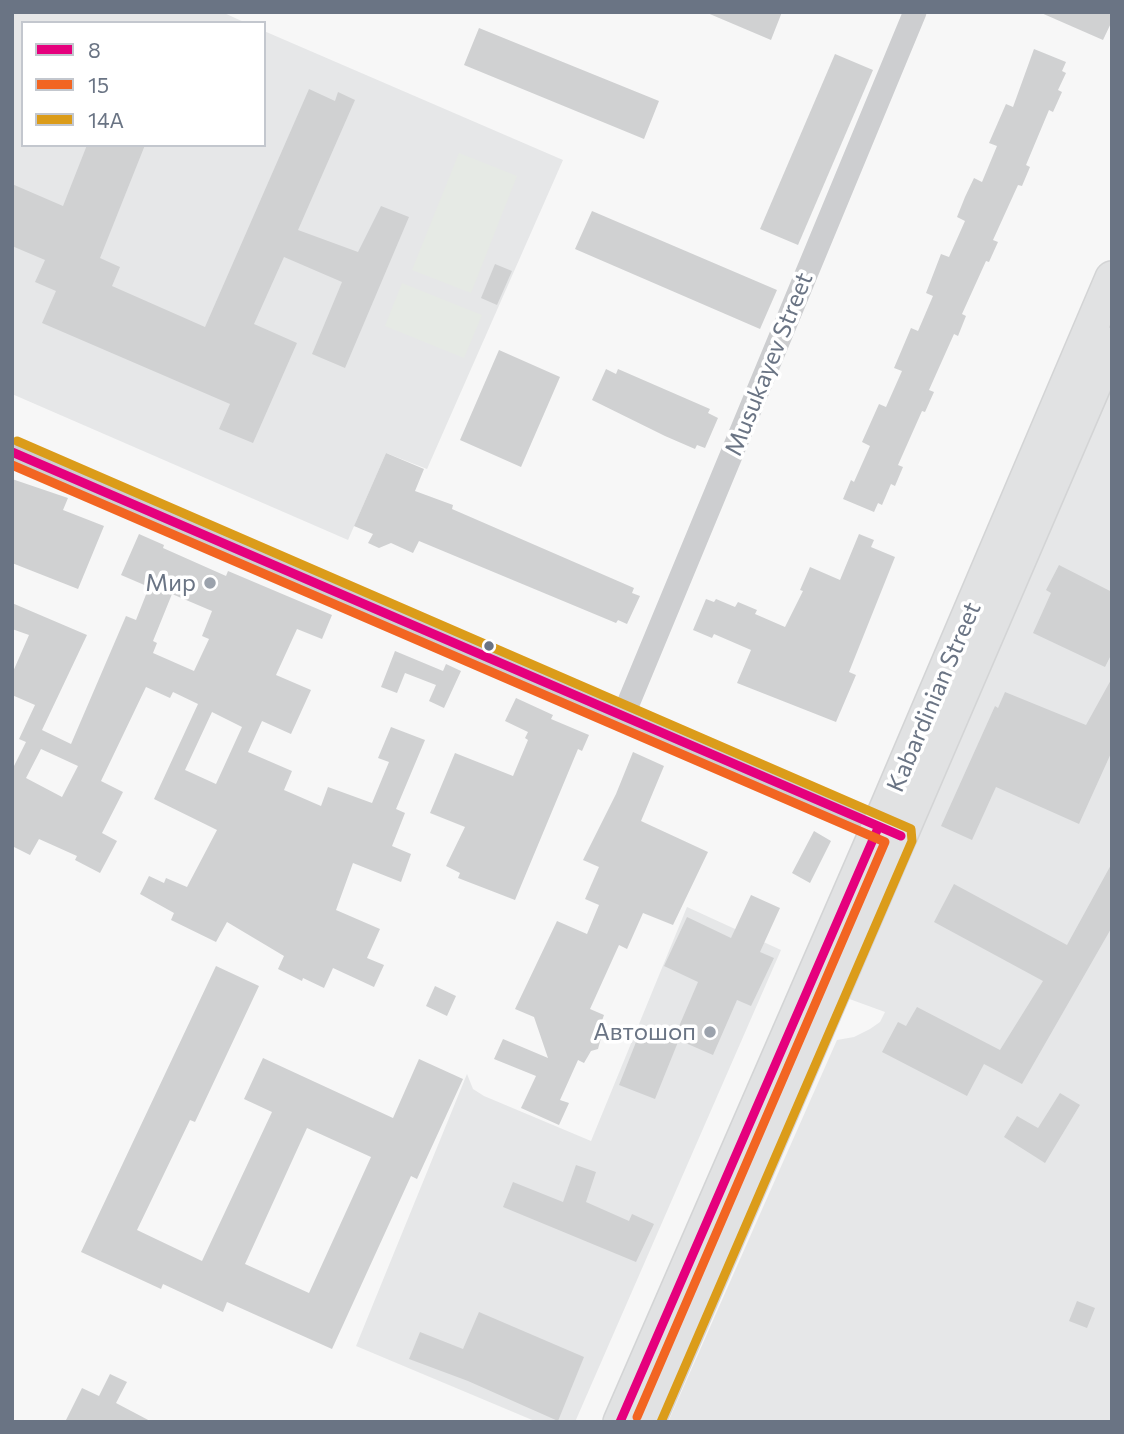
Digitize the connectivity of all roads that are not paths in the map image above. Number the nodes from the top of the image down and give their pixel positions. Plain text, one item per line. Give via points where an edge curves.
1 (915, 12) edge
2 (1112, 278) edge
3 (1112, 344) edge
4 (12, 452) edge
5 (623, 716) junction
6 (889, 832) junction
7 (620, 1422) edge
8 (648, 1422) edge

1 - 5 street, Musukayev Street
2 - 6 main road, Kabardinian Street
3 - 6 main road, Kabardinian Street
4 - 5 street
5 - 6 street
6 - 7 main road, Kabardinian Street
6 - 8 main road, Kabardinian Street

